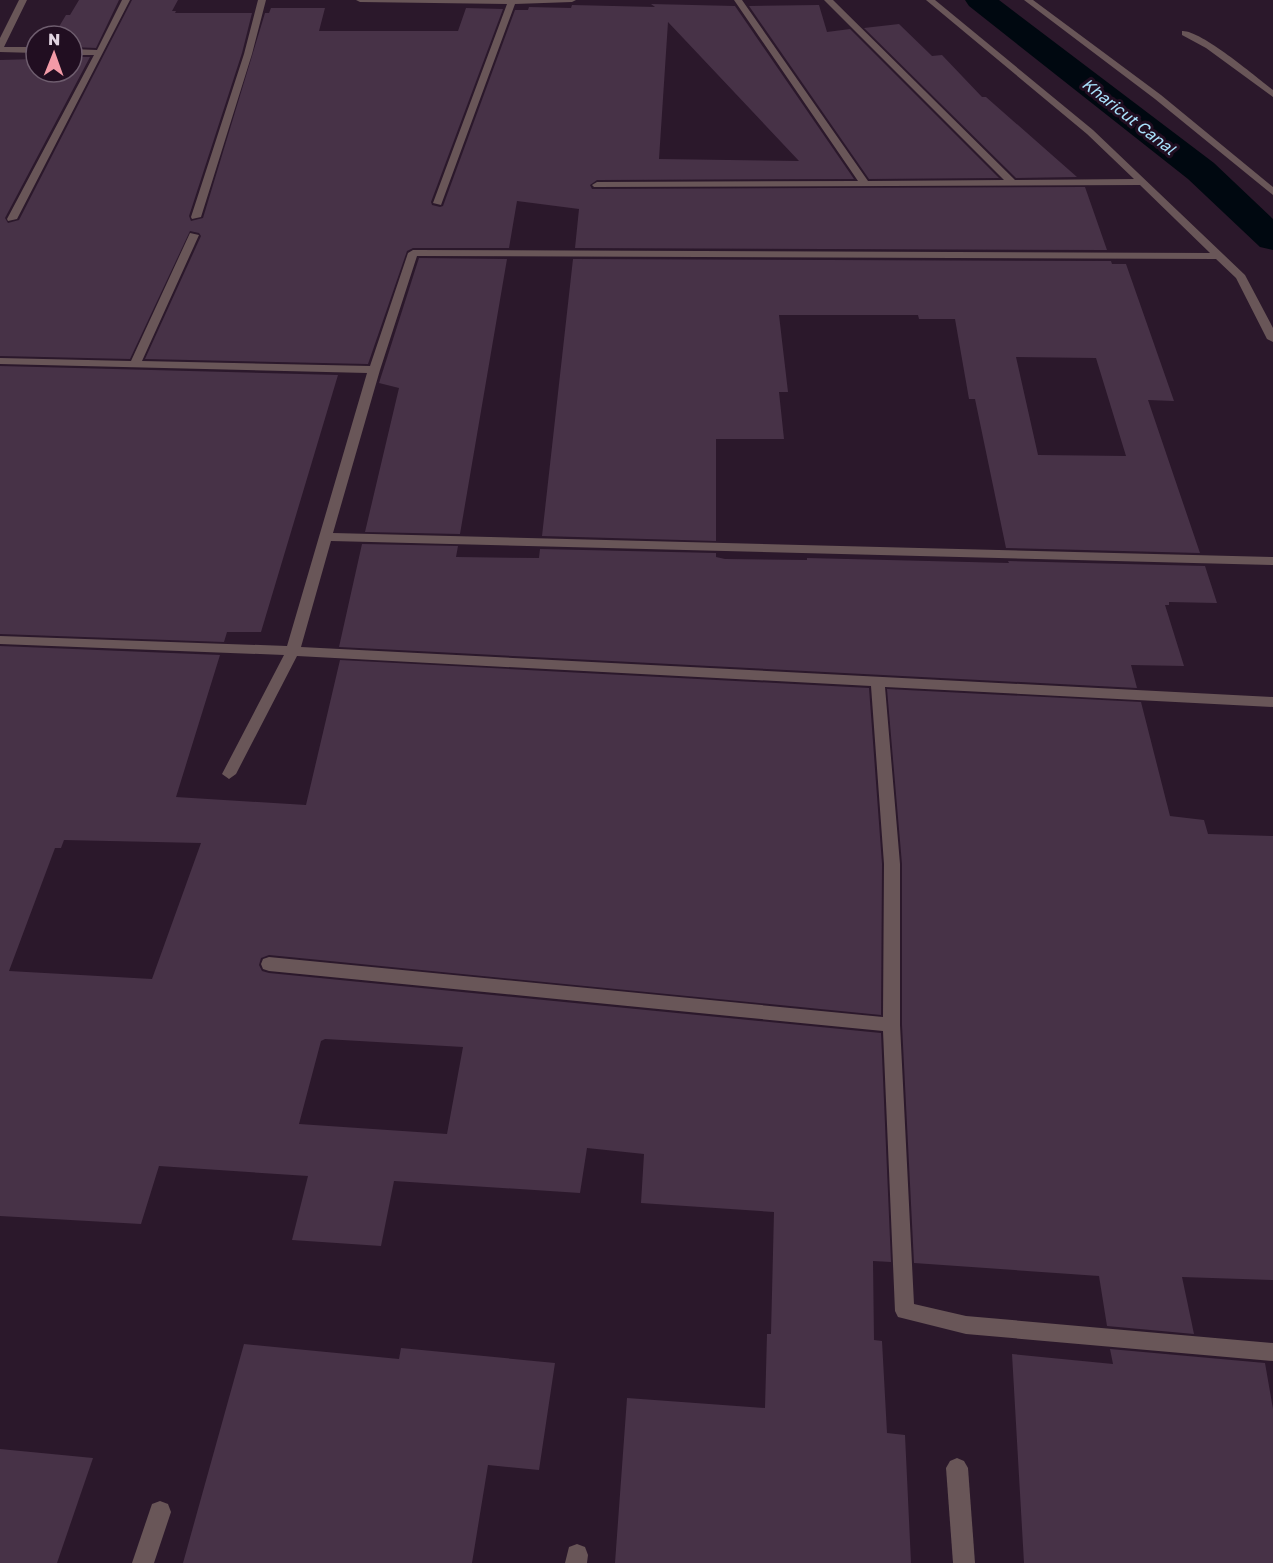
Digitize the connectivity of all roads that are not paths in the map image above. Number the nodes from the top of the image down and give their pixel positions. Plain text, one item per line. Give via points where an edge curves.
1 (23, 0) edge
2 (126, 0) edge
3 (262, 0) edge
4 (360, 0) edge
5 (572, 0) edge
6 (738, 0) edge
7 (828, 0) edge
8 (930, 0) edge
9 (1028, 0) edge
10 (512, 2) junction
11 (1185, 33) dead end
12 (0, 47) edge
13 (24, 49) edge
14 (84, 52) edge
15 (99, 52) junction
16 (1273, 94) edge
17 (1142, 182) junction
18 (865, 183) junction
19 (1013, 183) junction
20 (597, 185) dead end
21 (1273, 192) edge
22 (438, 204) dead end
23 (196, 217) dead end
24 (12, 219) dead end
25 (194, 235) dead end
26 (1219, 256) junction
27 (1273, 339) edge
28 (0, 361) edge
29 (135, 364) junction
30 (374, 370) junction
31 (326, 537) junction
32 (1273, 561) edge
33 (0, 640) edge
34 (293, 651) junction
35 (878, 683) junction
36 (1273, 702) edge
37 (230, 774) dead end
38 (269, 964) dead end
39 (891, 1025) junction
40 (1273, 1352) edge
41 (957, 1468) dead end
42 (160, 1512) dead end
43 (143, 1563) edge
44 (964, 1563) edge

1 - 12 street
2 - 15 street
3 - 23 street
4 - 10 street
5 - 10 street
6 - 18 street
7 - 19 street
8 - 17 street via 1090,132
9 - 21 street via 1158,97
10 - 22 street
11 - 16 street
12 - 13 street
14 - 15 street
15 - 24 street
17 - 19 street
17 - 26 street
18 - 19 street
18 - 20 street
25 - 29 street
26 - 27 street via 1241,277
26 - 30 street via 413,253
28 - 29 street
29 - 30 street
30 - 31 street
31 - 32 street
31 - 34 street
33 - 34 street
34 - 35 street
34 - 37 street
35 - 36 street
35 - 39 street via 892,864
38 - 39 street
39 - 40 street via 905,1311 966,1325
41 - 44 street
42 - 43 street

